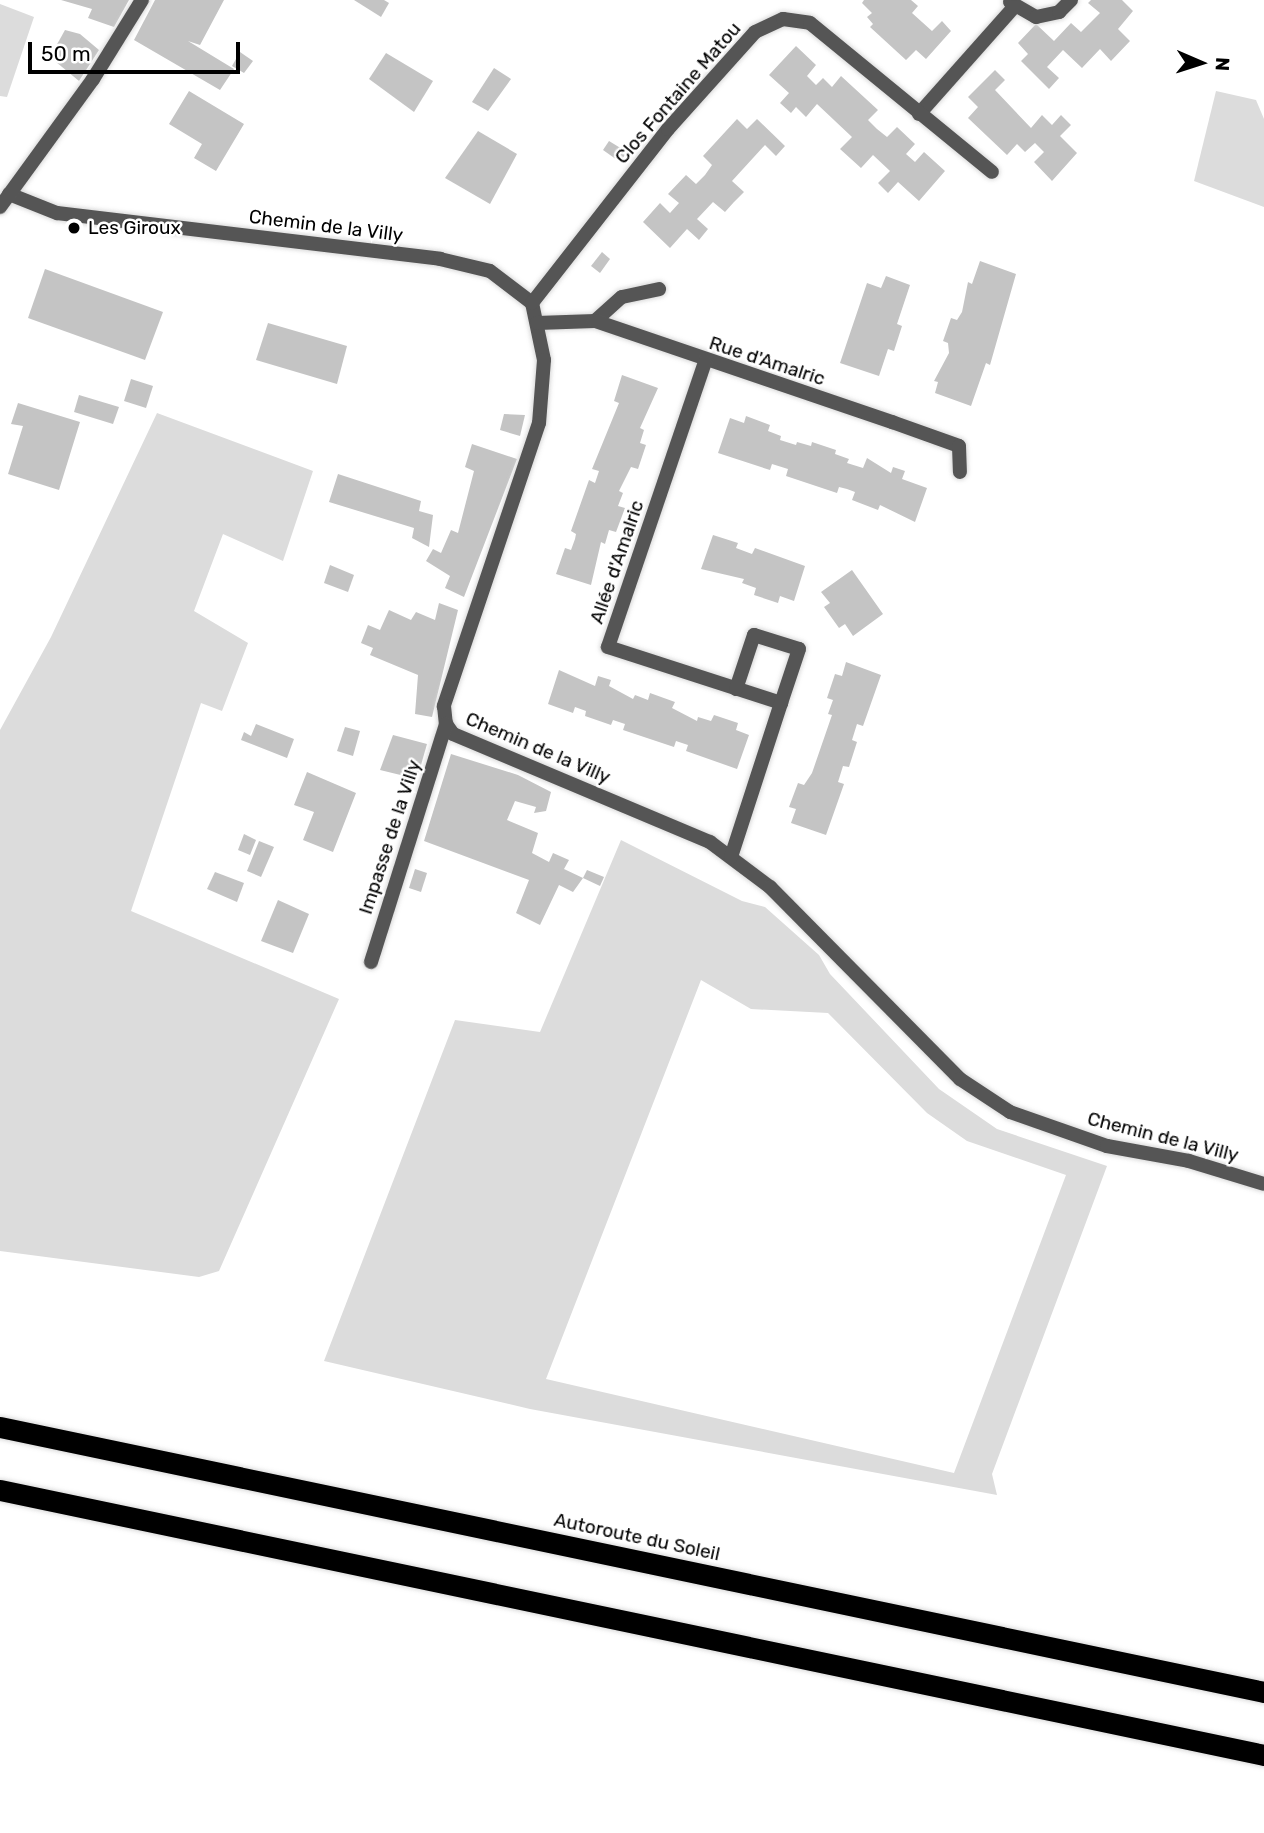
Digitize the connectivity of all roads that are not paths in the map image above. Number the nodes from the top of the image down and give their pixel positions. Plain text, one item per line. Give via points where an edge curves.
1 (142, 0) edge
2 (1071, 0) edge
3 (1011, 3) edge
4 (919, 114) junction
5 (992, 172) dead end
6 (9, 194) junction
7 (0, 207) edge
8 (659, 289) dead end
9 (532, 303) junction
10 (596, 321) junction
11 (537, 323) junction
12 (705, 362) junction
13 (960, 472) dead end
14 (737, 689) junction
15 (781, 703) junction
16 (446, 724) junction
17 (731, 857) junction
18 (370, 962) dead end
19 (1264, 1184) edge
20 (0, 1427) edge
21 (0, 1490) edge
22 (1264, 1692) edge
23 (1264, 1755) edge

1 - 6 street via 93,79
2 - 3 street via 1048,16 1024,14
3 - 4 street
4 - 5 street, Clos Fontaine Matou
4 - 9 street, Clos Fontaine Matou via 810,23 783,19 755,32 668,128
6 - 7 street
6 - 9 street, Chemin de la Villy via 57,214 440,259 489,271
8 - 10 street via 622,297
9 - 11 street, Chemin de la Villy
10 - 11 street, Rue d'Amalric
10 - 12 street, Rue d'Amalric
11 - 16 street, Chemin de la Villy via 544,360 539,423 460,652 444,706
12 - 13 street, Rue d'Amalric via 959,446
12 - 14 street, Allée d'Amalric via 608,647
14 - 15 street, Allée d'Amalric
14 - 15 street via 754,635 799,649
15 - 17 street
16 - 17 street, Chemin de la Villy via 453,734 710,842
16 - 18 street, Impasse de la Villy
17 - 19 street, Chemin de la Villy via 770,887 960,1079 1010,1112 1107,1146 1189,1161
20 - 22 highway, Autoroute du Soleil
21 - 23 highway

